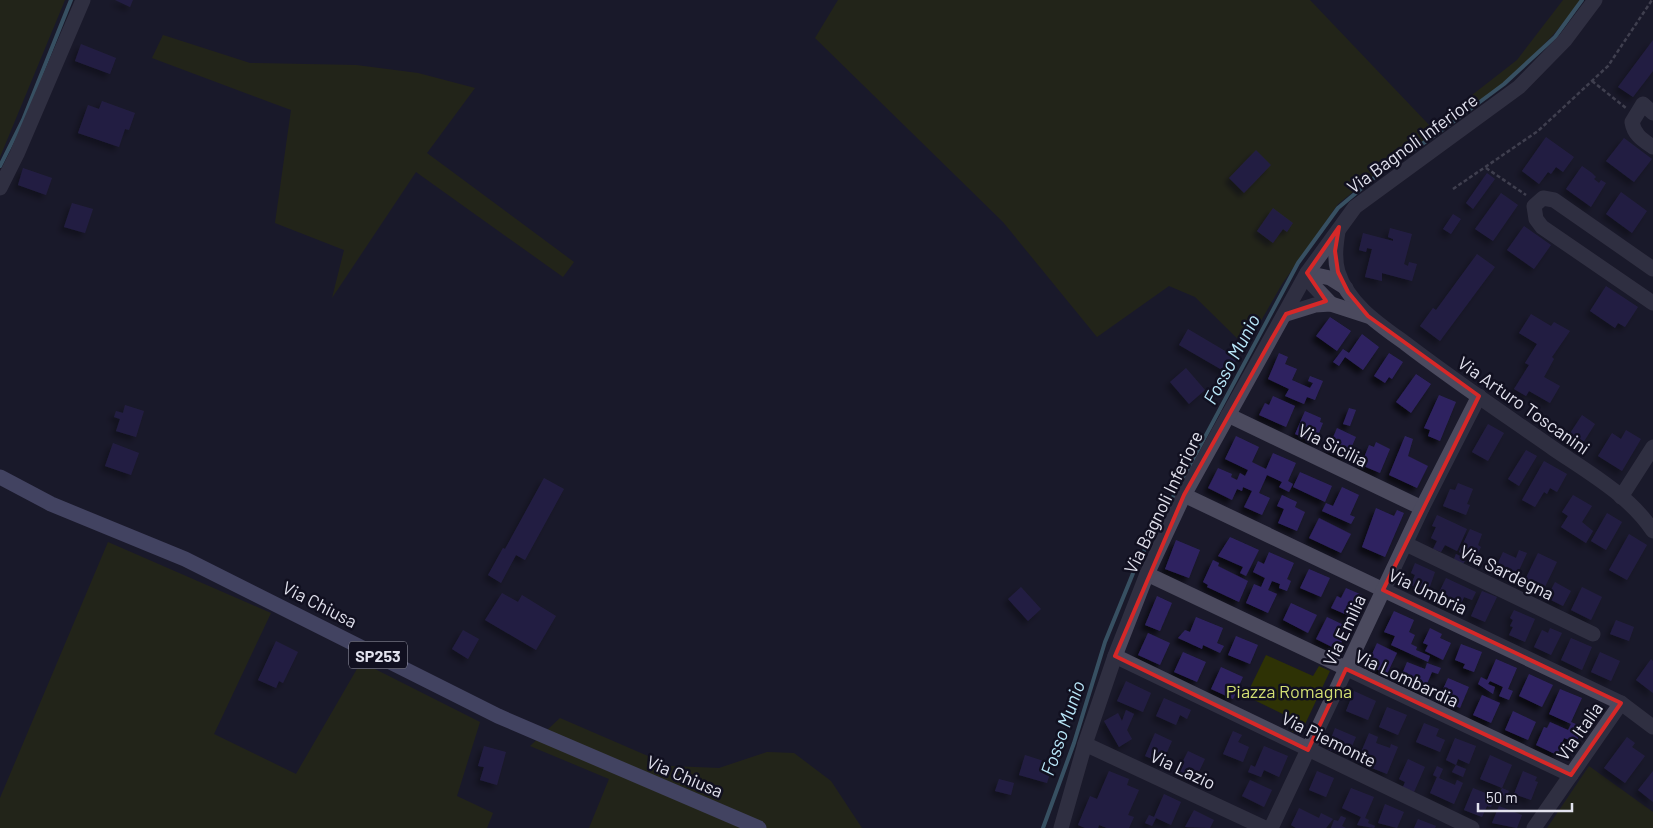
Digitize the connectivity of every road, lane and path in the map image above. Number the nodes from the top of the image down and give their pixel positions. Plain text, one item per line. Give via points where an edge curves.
1 (83, 0) edge
2 (1596, 0) edge
3 (1652, 0) edge
4 (1592, 81) junction
5 (1653, 113) edge
6 (1635, 115) junction
7 (1653, 147) edge
8 (0, 188) edge
9 (1453, 189) dead end
10 (1338, 227) junction
11 (1653, 269) edge
12 (1307, 274) junction
13 (1346, 288) junction
14 (1653, 303) edge
15 (1331, 304) junction
16 (1286, 314) junction
17 (1368, 316) junction
18 (1478, 396) junction
19 (1228, 415) junction
20 (1653, 447) edge
21 (0, 477) edge
22 (1184, 495) junction
23 (1621, 497) junction
24 (1422, 508) junction
25 (1653, 531) edge
26 (1406, 544) junction
27 (1147, 574) junction
28 (1383, 590) junction
29 (1593, 634) dead end
30 (1115, 656) junction
31 (1346, 670) junction
32 (1620, 703) junction
33 (1653, 727) edge
34 (1085, 744) junction
35 (1308, 750) junction
36 (1571, 775) junction
37 (759, 828) edge
38 (1061, 828) edge
39 (1266, 828) edge
40 (1271, 828) edge
41 (1472, 828) edge
42 (1534, 828) edge

1 - 8 street
2 - 10 street, Via Bagnoli Inferiore via 1565,40 1519,87 1466,128 1377,188
3 - 4 path via 1608,66
4 - 6 path
4 - 9 path via 1538,131
5 - 6 street via 1643,104
6 - 7 street via 1633,130
10 - 12 street, Via Bagnoli Inferiore
10 - 13 street, Via Arturo Toscanini via 1335,251 1338,272
11 - 14 street via 1554,200 1543,198 1534,206 1536,219 1542,226
12 - 13 street via 1330,278
12 - 15 street
12 - 16 street, Via Bagnoli Inferiore
13 - 17 street, Via Arturo Toscanini
15 - 16 street, Via Arturo Toscanini
15 - 17 street, Via Arturo Toscanini
16 - 19 street, Via Bagnoli Inferiore
17 - 18 street, Via Arturo Toscanini
18 - 23 street, Via Arturo Toscanini
18 - 24 street, Via Emilia
19 - 22 street, Via Bagnoli Inferiore
19 - 24 street, Via Sicilia
20 - 23 street
21 - 37 main road, Via Chiusa / SP253 via 51,504 193,563 498,716
22 - 27 street, Via Bagnoli Inferiore
22 - 28 street, Via Umbria
23 - 25 street, Via Arturo Toscanini via 1642,515
24 - 26 street, Via Emilia
26 - 28 street, Via Emilia
26 - 29 street, Via Sardegna
27 - 30 street, Via Bagnoli Inferiore
27 - 31 street, Via Lombardia
28 - 31 street, Via Emilia
28 - 32 street, Via Umbria
30 - 34 street, Via Bagnoli Inferiore
30 - 35 street, Via Piemonte
31 - 35 street, Via Emilia
31 - 36 street, Via Lombardia
32 - 33 street, Via Umbria
32 - 36 street, Via Italia
34 - 38 street, Via Bagnoli Inferiore
34 - 39 street, Via Lazio
35 - 40 street, Via Emilia
35 - 41 street, Via Piemonte
36 - 42 street, Via Italia

